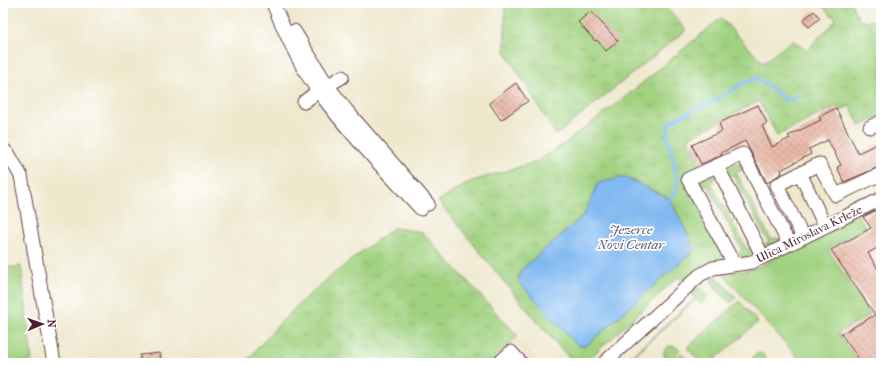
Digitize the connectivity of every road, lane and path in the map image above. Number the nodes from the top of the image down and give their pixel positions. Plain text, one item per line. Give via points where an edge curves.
1 (273, 3) edge
2 (282, 3) edge
3 (342, 77) dead end
4 (323, 88) junction
5 (304, 102) dead end
6 (3, 149) edge
7 (717, 166) junction
8 (800, 173) junction
9 (881, 174) edge
10 (836, 195) junction
11 (881, 199) edge
12 (424, 206) dead end
13 (846, 216) junction
14 (825, 226) junction
15 (803, 237) junction
16 (789, 244) junction
17 (763, 257) junction
18 (734, 264) junction
19 (54, 363) edge
20 (499, 363) edge
21 (521, 363) edge
22 (604, 363) edge

1 - 4 street via 299,59
2 - 4 street
3 - 4 street
4 - 5 street
4 - 12 street via 347,111
6 - 19 street via 21,176
7 - 16 street via 743,154
7 - 17 street
7 - 18 street via 688,179
8 - 10 street via 819,164
8 - 14 street
8 - 15 street via 777,185
9 - 10 street
10 - 13 street
11 - 13 street, Ulica Miroslava Krleže
13 - 14 street, Ulica Miroslava Krleže
14 - 15 street, Ulica Miroslava Krleže
15 - 16 street, Ulica Miroslava Krleže
16 - 17 street, Ulica Miroslava Krleže
17 - 18 street, Ulica Miroslava Krleže via 752,262
18 - 22 street, Ulica Miroslava Krleže via 713,268 700,275
20 - 21 street via 511,352

